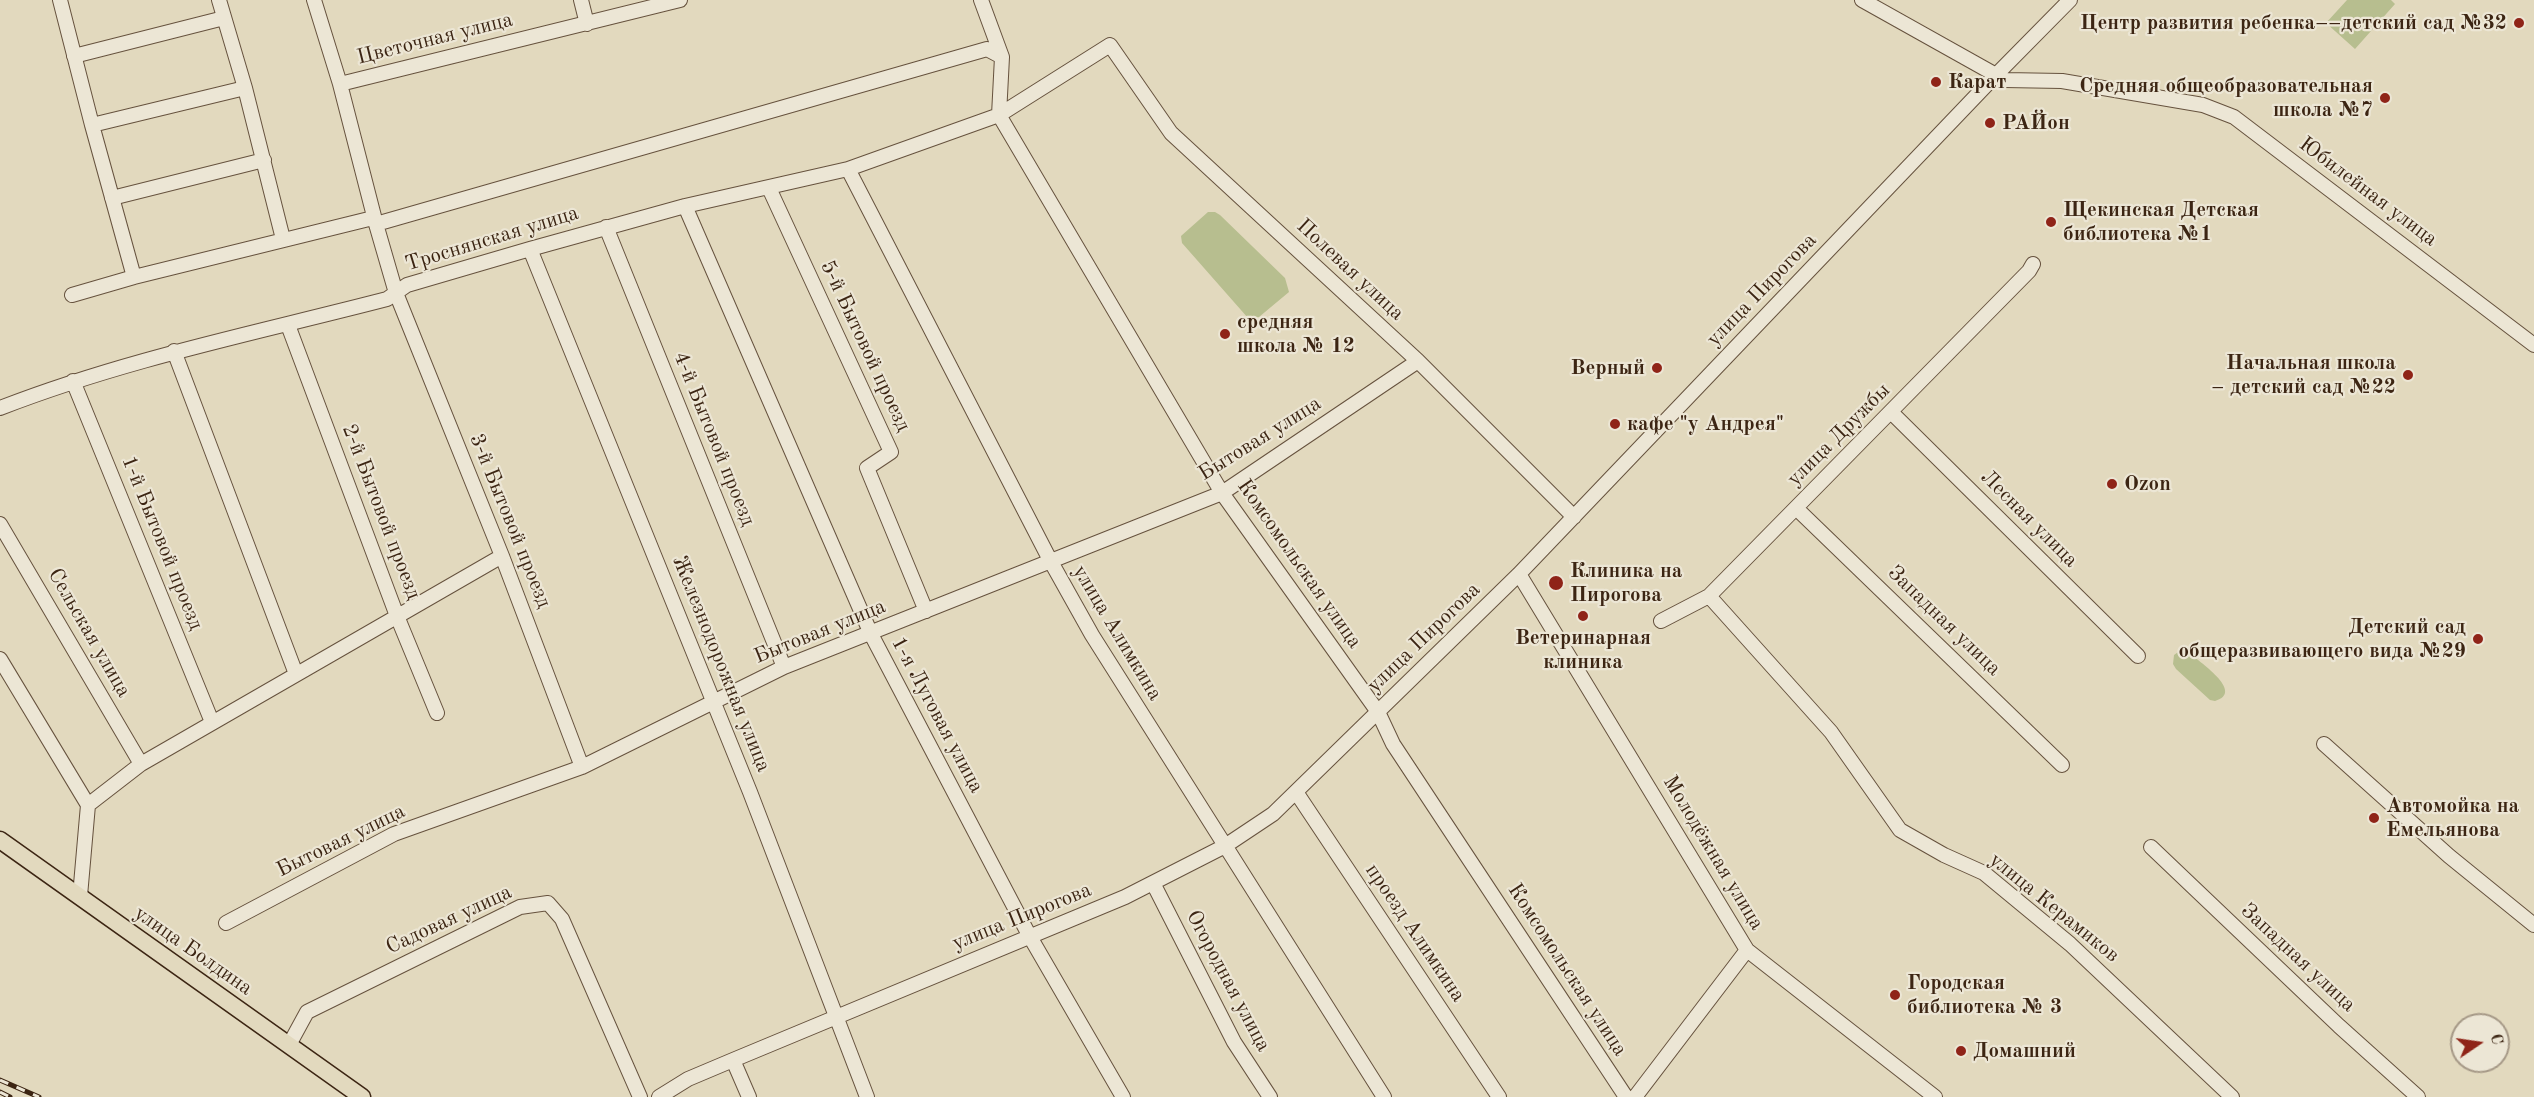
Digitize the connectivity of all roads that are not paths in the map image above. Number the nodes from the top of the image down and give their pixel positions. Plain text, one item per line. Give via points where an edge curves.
1 (60, 0) edge
2 (219, 0) edge
3 (314, 0) edge
4 (580, 0) edge
5 (680, 0) edge
6 (981, 0) edge
7 (1862, 0) edge
8 (2070, 0) edge
9 (224, 18) junction
10 (587, 24) junction
11 (1110, 45) joint
12 (74, 56) junction
13 (1002, 57) junction
14 (1995, 76) junction
15 (340, 84) junction
16 (245, 87) junction
17 (999, 115) junction
18 (92, 125) junction
19 (264, 160) junction
20 (848, 169) junction
21 (769, 188) junction
22 (112, 198) junction
23 (686, 206) junction
24 (374, 221) junction
25 (606, 227) junction
26 (283, 239) junction
27 (530, 249) junction
28 (2033, 264) dead end
29 (134, 277) junction
30 (396, 293) junction
31 (72, 295) dead end
32 (288, 324) junction
33 (2534, 345) edge
34 (174, 351) junction
35 (1418, 361) junction
36 (73, 381) junction
37 (0, 408) edge
38 (1891, 412) junction
39 (1222, 493) junction
40 (1796, 508) junction
41 (1574, 517) junction
42 (0, 524) edge
43 (502, 556) junction
44 (1050, 560) junction
45 (1519, 574) junction
46 (1709, 596) junction
47 (926, 611) junction
48 (397, 616) junction
49 (1661, 621) dead end
50 (870, 634) junction
51 (2138, 656) dead end
52 (0, 659) edge
53 (784, 667) junction
54 (296, 674) junction
55 (712, 701) junction
56 (1378, 712) junction
57 (437, 713) dead end
58 (212, 722) junction
59 (2324, 744) dead end
60 (141, 764) junction
61 (2062, 765) dead end
62 (582, 767) junction
63 (1296, 792) junction
64 (88, 805) junction
65 (0, 840) edge
66 (1225, 846) junction
67 (2151, 847) dead end
68 (1153, 883) junction
69 (80, 896) junction
70 (226, 922) dead end
71 (2534, 925) edge
72 (1029, 935) junction
73 (1748, 950) junction
74 (835, 1017) junction
75 (289, 1045) junction
76 (733, 1060) junction
77 (362, 1097) edge
78 (640, 1097) edge
79 (659, 1097) edge
80 (749, 1097) edge
81 (867, 1097) edge
82 (1123, 1097) edge
83 (1270, 1097) edge
84 (1384, 1097) edge
85 (1499, 1097) edge
86 (1626, 1097) edge
87 (1635, 1097) edge
88 (1935, 1097) edge
89 (2232, 1097) edge
90 (2418, 1097) edge

1 - 12 street
2 - 9 street
3 - 15 street, 3-й Бытовой проезд
4 - 10 street
5 - 10 street, Цветочная улица
6 - 13 street
7 - 14 street, Юбилейная улица
8 - 14 street, улица Пирогова
9 - 12 street
9 - 16 street
10 - 15 street, Цветочная улица
11 - 17 street, Троснянская улица
11 - 35 street, Полевая улица via 1171,133
12 - 18 street
13 - 17 street
13 - 24 street via 987,49
14 - 33 street, Юбилейная улица via 2005,80 2062,81 2192,103 2234,117
14 - 41 street, улица Пирогова
15 - 24 street, 3-й Бытовой проезд
16 - 18 street
16 - 19 street
17 - 20 street, Троснянская улица
17 - 39 street, Комсомольская улица
18 - 22 street
19 - 22 street
19 - 26 street
20 - 21 street, Троснянская улица
20 - 44 street, улица Алимкина
21 - 23 street, Троснянская улица
21 - 47 street, 5-й Бытовой проезд via 891,452 867,468
22 - 29 street
23 - 25 street, Троснянская улица
23 - 50 street, 1-я Луговая улица
24 - 26 street
24 - 30 street, 3-й Бытовой проезд
25 - 27 street, Троснянская улица
25 - 53 street, 4-й Бытовой проезд
26 - 29 street
27 - 30 street, Троснянская улица via 407,285
27 - 55 street, Железнодорожная улица
28 - 38 street, улица Дружбы
29 - 31 street
30 - 32 street, Троснянская улица via 387,299
30 - 43 street, 3-й Бытовой проезд
32 - 34 street, Троснянская улица
32 - 48 street, 2-й Бытовой проезд
34 - 36 street, Троснянская улица
34 - 54 street
35 - 39 street, Бытовая улица
35 - 41 street, Полевая улица
36 - 37 street, Троснянская улица
36 - 58 street, 1-й Бытовой проезд
38 - 40 street, улица Дружбы
38 - 51 street, Лесная улица
39 - 44 street, Бытовая улица
39 - 56 street, Комсомольская улица
40 - 46 street, улица Дружбы
40 - 61 street, Западная улица
41 - 45 street, улица Пирогова
42 - 60 street, Сельская улица
43 - 48 street
43 - 62 street, 3-й Бытовой проезд
44 - 47 street, Бытовая улица
44 - 66 street, улица Алимкина via 1098,645
45 - 56 street, улица Пирогова
45 - 73 street, Молодёжная улица
46 - 49 street, улица Дружбы
46 - 89 street, улица Керамиков via 1831,732 1900,830 1984,873 2070,944
47 - 50 street, Бытовая улица
48 - 54 street
48 - 57 street, 2-й Бытовой проезд
50 - 53 street, Бытовая улица
50 - 72 street, 1-я Луговая улица
52 - 64 street
53 - 55 street, Бытовая улица
54 - 58 street
55 - 62 street, Бытовая улица
55 - 74 street, Железнодорожная улица
56 - 63 street, улица Пирогова
56 - 86 street, Комсомольская улица via 1394,744
58 - 60 street
59 - 71 street via 2449,856
60 - 64 street
62 - 70 street, Бытовая улица via 394,834
63 - 66 street, улица Пирогова via 1273,814
63 - 85 street, проезд Алимкина
64 - 69 street
65 - 69 main road, улица Болдина
66 - 68 street, улица Пирогова
66 - 84 street, улица Алимкина
67 - 90 street, Западная улица
68 - 72 street, улица Пирогова
68 - 83 street, Огородная улица via 1234,1042
69 - 75 main road, улица Болдина
72 - 74 street, улица Пирогова
72 - 82 street, 1-я Луговая улица
73 - 87 street
73 - 88 street, Молодёжная улица
74 - 76 street, улица Пирогова
74 - 81 street, Железнодорожная улица
75 - 77 main road, улица Болдина
75 - 78 street, Садовая улица via 307,1012 520,907 548,903 562,920
76 - 79 street, улица Пирогова via 688,1079
76 - 80 street

